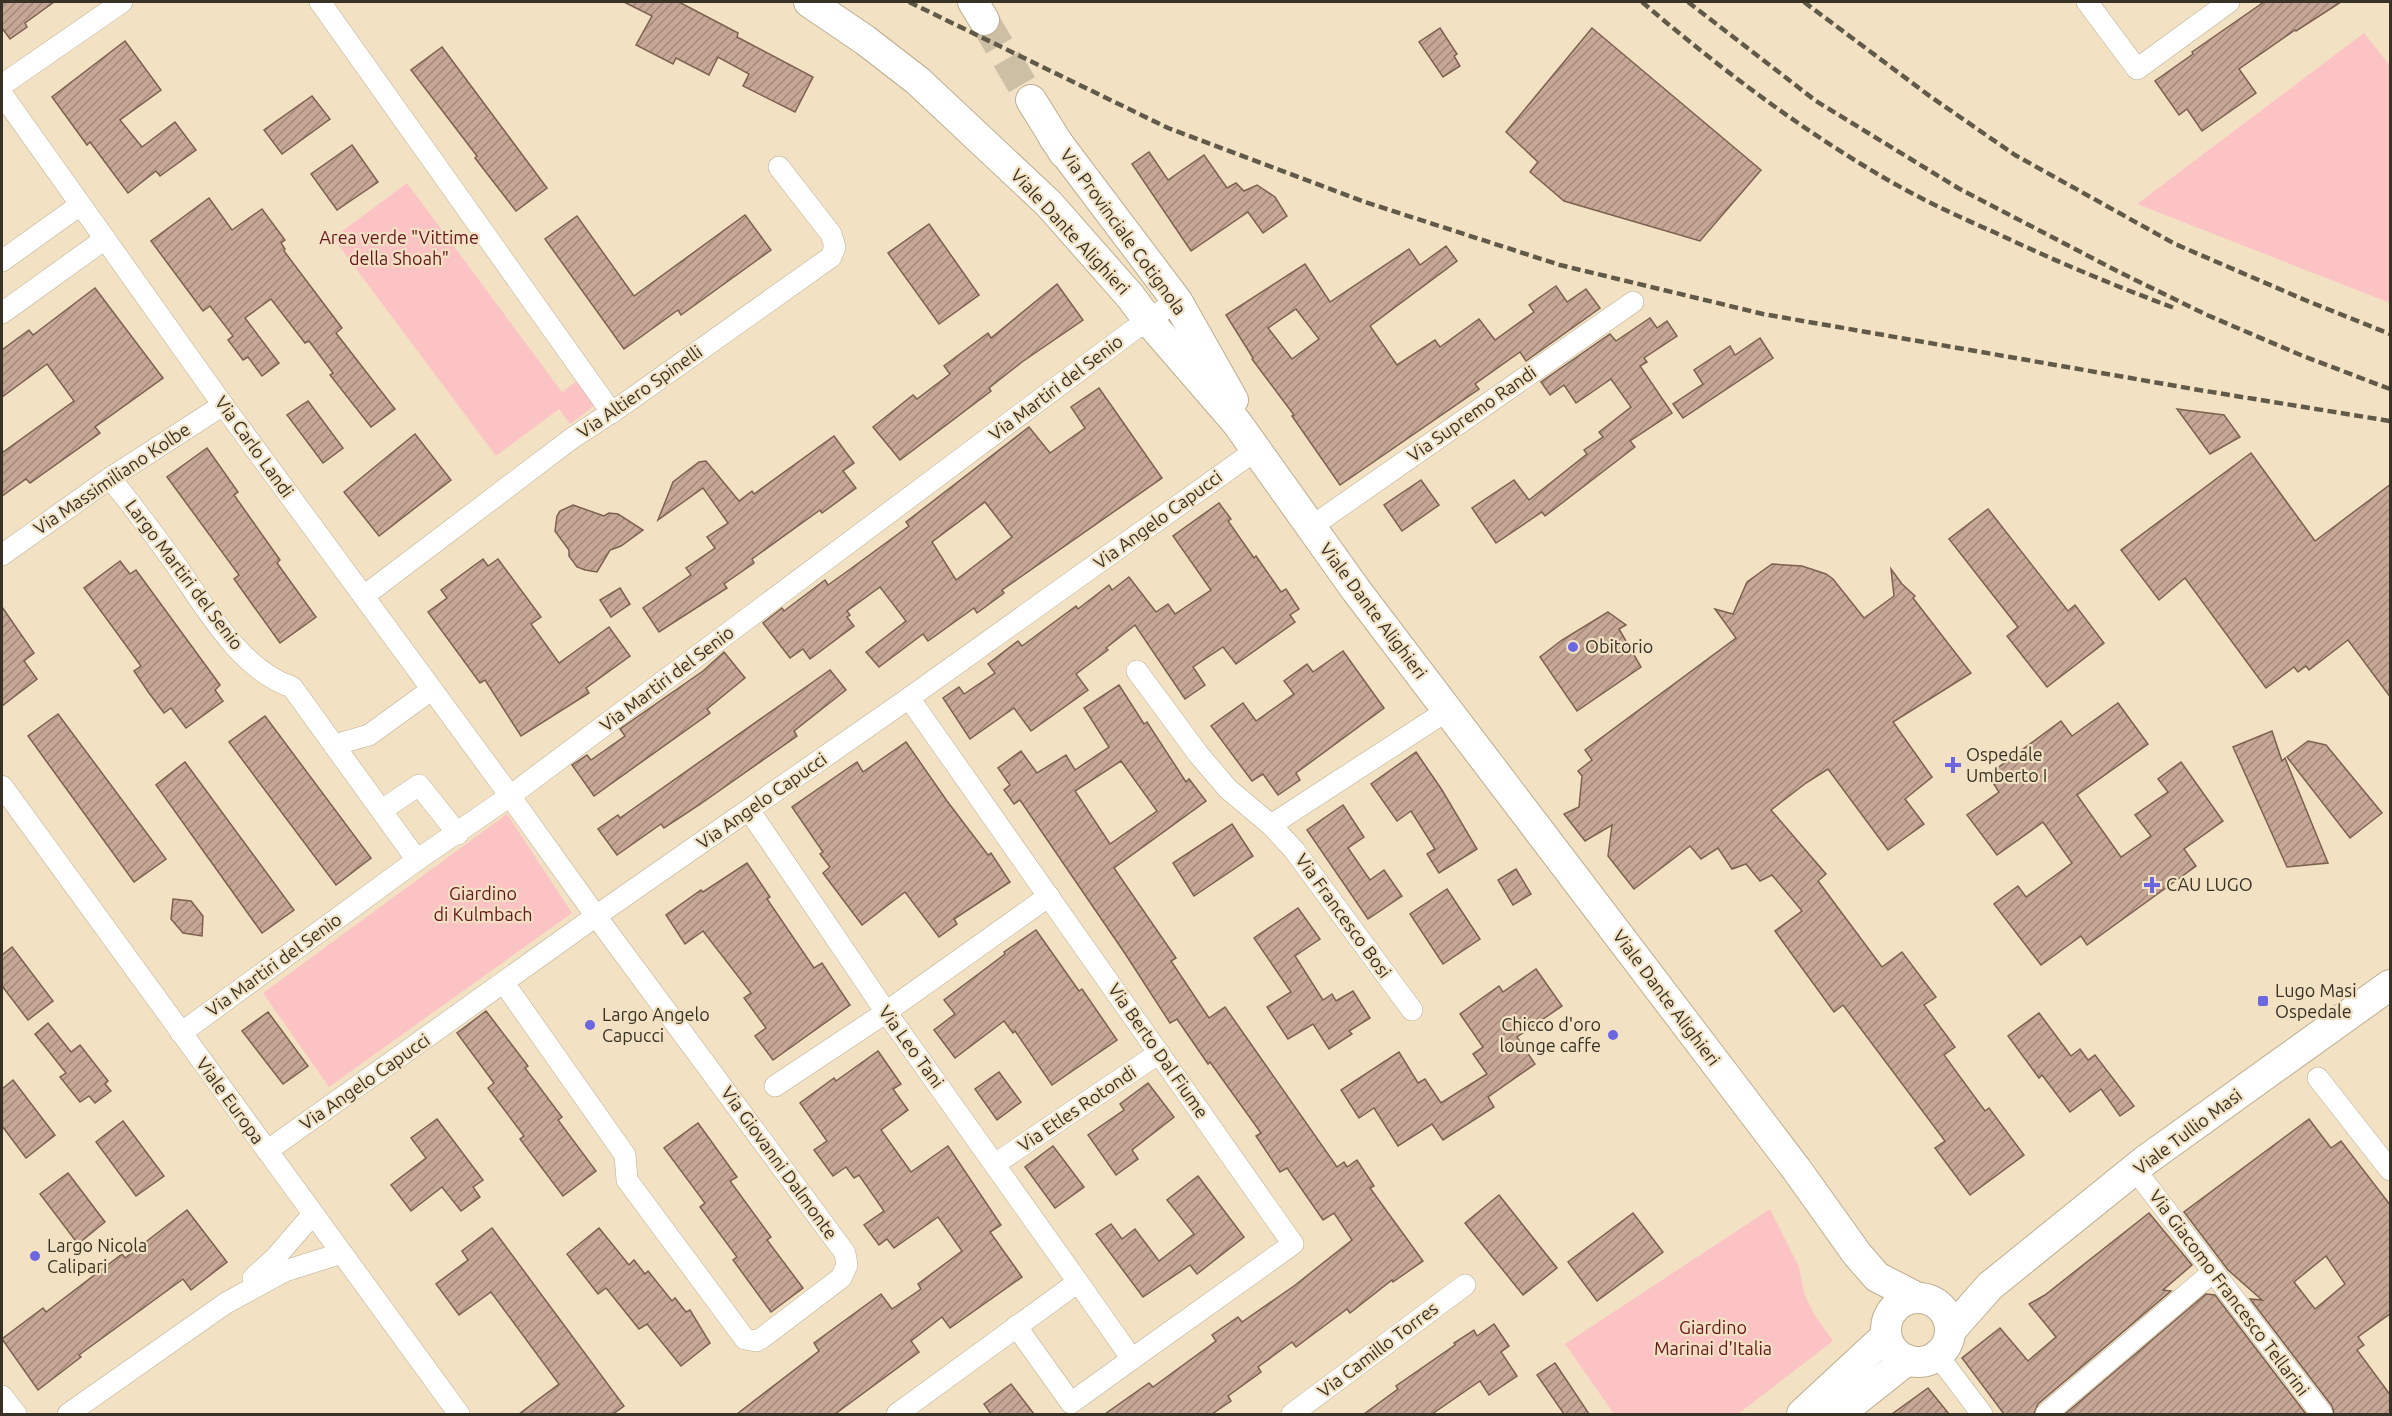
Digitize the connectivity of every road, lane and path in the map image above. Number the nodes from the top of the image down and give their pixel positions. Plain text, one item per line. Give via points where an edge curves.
1 (122, 2) edge
2 (320, 2) edge
3 (808, 2) edge
4 (2087, 2) edge
5 (2229, 2) edge
6 (2, 85) edge
7 (2, 94) edge
8 (1031, 100) tunnel mouth
9 (1054, 138) junction
10 (779, 167) dead end
11 (80, 205) junction
12 (105, 239) junction
13 (2, 261) edge
14 (1159, 275) junction
15 (1127, 292) junction
16 (1177, 301) junction
17 (1633, 302) dead end
18 (2, 313) edge
19 (1148, 320) junction
20 (223, 405) junction
21 (612, 413) junction
22 (1237, 423) junction
23 (1256, 450) junction
24 (110, 477) junction
25 (1311, 527) junction
26 (2, 555) edge
27 (364, 596) junction
28 (1137, 670) dead end
29 (431, 690) junction
30 (909, 698) junction
31 (1448, 710) junction
32 (334, 745) junction
33 (2, 786) edge
34 (510, 796) junction
35 (382, 810) junction
36 (749, 810) junction
37 (1271, 825) junction
38 (458, 834) junction
39 (417, 860) junction
40 (1049, 896) junction
41 (596, 916) junction
42 (504, 983) junction
43 (2391, 985) edge
44 (1412, 1010) dead end
45 (886, 1012) junction
46 (181, 1033) junction
47 (1159, 1053) junction
48 (2318, 1078) dead end
49 (775, 1086) dead end
50 (267, 1151) junction
51 (995, 1164) junction
52 (2391, 1170) edge
53 (2136, 1171) junction
54 (313, 1214) junction
55 (342, 1254) junction
56 (2213, 1272) junction
57 (1877, 1277) junction
58 (1078, 1282) junction
59 (1465, 1285) dead end
60 (1990, 1286) junction
61 (1924, 1299) junction
62 (226, 1303) junction
63 (1016, 1326) junction
64 (1887, 1327) junction
65 (1944, 1343) junction
66 (1132, 1359) junction
67 (1907, 1360) junction
68 (2, 1396) edge
69 (1075, 1409) edge
70 (16, 1414) edge
71 (68, 1414) edge
72 (459, 1414) edge
73 (897, 1414) edge
74 (1292, 1414) edge
75 (1802, 1414) edge
76 (1839, 1414) edge
77 (1982, 1414) edge
78 (2046, 1414) edge
79 (2322, 1414) edge

1 - 6 street
2 - 21 street
3 - 15 street, Viale Dante Alighieri via 918,81 1048,204
4 - 5 street via 2137,69
7 - 11 street, Via Carlo Landi
8 - 9 street, Via Provinciale Cotignola
9 - 14 street, Via Provinciale Cotignola
9 - 15 street, Via Provinciale Cotignola via 1130,260
10 - 21 street, Via Altiero Spinelli via 831,234 835,247 831,257
11 - 12 street, Via Carlo Landi
11 - 13 street
12 - 18 street
12 - 20 street, Via Carlo Landi
14 - 15 street
14 - 16 street, Via Provinciale Cotignola
15 - 19 street, Viale Dante Alighieri
16 - 19 street, Via Martiri del Senio
16 - 22 street, Via Provinciale Cotignola via 1226,385 1236,406
17 - 25 street, Via Supremo Randi
19 - 22 street, Viale Dante Alighieri
19 - 34 street, Via Martiri del Senio
20 - 24 street, Via Massimiliano Kolbe
20 - 27 street, Via Carlo Landi
21 - 27 street, Via Altiero Spinelli
22 - 23 street, Viale Dante Alighieri
23 - 25 street, Viale Dante Alighieri
23 - 30 street, Via Angelo Capucci
24 - 26 street, Via Massimiliano Kolbe
24 - 32 street, Largo Martiri del Senio via 224,632 254,665 291,687
25 - 31 street, Viale Dante Alighieri
27 - 29 street, Via Carlo Landi
28 - 37 street, Via Francesco Bosi via 1228,789
29 - 32 street via 369,735
29 - 34 street, Via Carlo Landi
30 - 36 street, Via Angelo Capucci
30 - 40 street, Via Berto Dal Fiume
31 - 37 street
31 - 57 street, Viale Dante Alighieri
32 - 35 street, Largo Martiri del Senio
33 - 46 street, Viale Europa
34 - 38 street, Via Martiri del Senio
34 - 41 street, Via Giovanni Dalmonte
35 - 38 street via 419,785
35 - 39 street, Largo Martiri del Senio
36 - 41 street, Via Angelo Capucci
36 - 45 street, Via Leo Tani
37 - 44 street, Via Francesco Bosi via 1294,850
38 - 39 street, Via Martiri del Senio
39 - 46 street, Via Martiri del Senio
40 - 45 street
40 - 47 street, Via Berto Dal Fiume
41 - 42 street, Via Angelo Capucci
41 - 42 street, Via Giovanni Dalmonte via 845,1253 848,1265 841,1278 762,1338 750,1341 741,1335 627,1180 625,1155
42 - 50 street, Via Angelo Capucci
43 - 53 street, Viale Tullio Masi
45 - 49 street
45 - 51 street, Via Leo Tani
46 - 50 street, Viale Europa
47 - 51 street, Via Etles Rotondi
47 - 66 street, Via Berto Dal Fiume via 1293,1244
48 - 52 street
50 - 54 street, Viale Europa
51 - 58 street, Via Leo Tani
53 - 56 street, Via Giacomo Francesco Tellarini
53 - 60 street, Viale Tullio Masi
54 - 55 street, Viale Europa
54 - 62 street via 275,1258
55 - 62 street via 300,1264
55 - 72 street, Viale Europa
56 - 78 street
56 - 79 street, Via Giacomo Francesco Tellarini
57 - 61 street, Viale Dante Alighieri
57 - 64 street, Viale Dante Alighieri
58 - 63 street
58 - 66 street, Via Leo Tani
59 - 74 street, Via Camillo Torres
60 - 61 street, Viale Tullio Masi
60 - 65 street, Viale Tullio Masi
61 - 64 street, Viale Tullio Masi via 1899,1303
61 - 65 street via 1946,1312
62 - 71 street
63 - 69 street
63 - 73 street
64 - 67 street via 1890,1346
64 - 75 street, Viale Tullio Masi
65 - 67 street via 1928,1361
65 - 77 street
66 - 69 street
67 - 76 street
68 - 70 street

